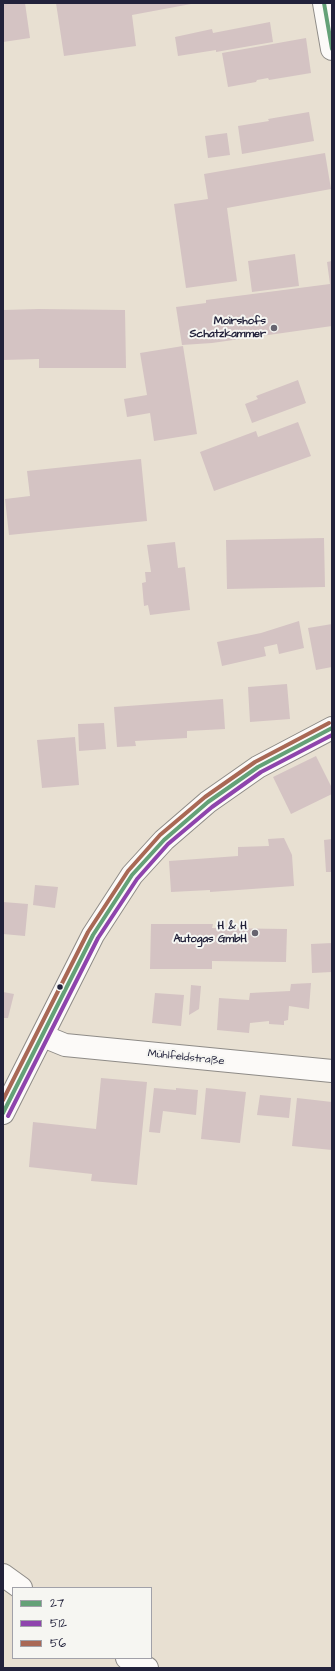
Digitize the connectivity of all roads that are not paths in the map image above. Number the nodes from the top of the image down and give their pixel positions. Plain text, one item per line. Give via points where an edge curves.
1 (324, 3) edge
2 (332, 49) edge
3 (332, 728) edge
4 (43, 1036) junction
5 (332, 1071) edge
6 (3, 1113) edge
7 (3, 1575) edge
8 (20, 1587) edge
9 (129, 1659) edge
10 (147, 1668) edge

1 - 2 street
3 - 4 street via 258,767 208,802 164,840 132,875 93,935
4 - 5 street, Mühlfeldstraße via 65,1045
4 - 6 street
7 - 8 street
9 - 10 street

